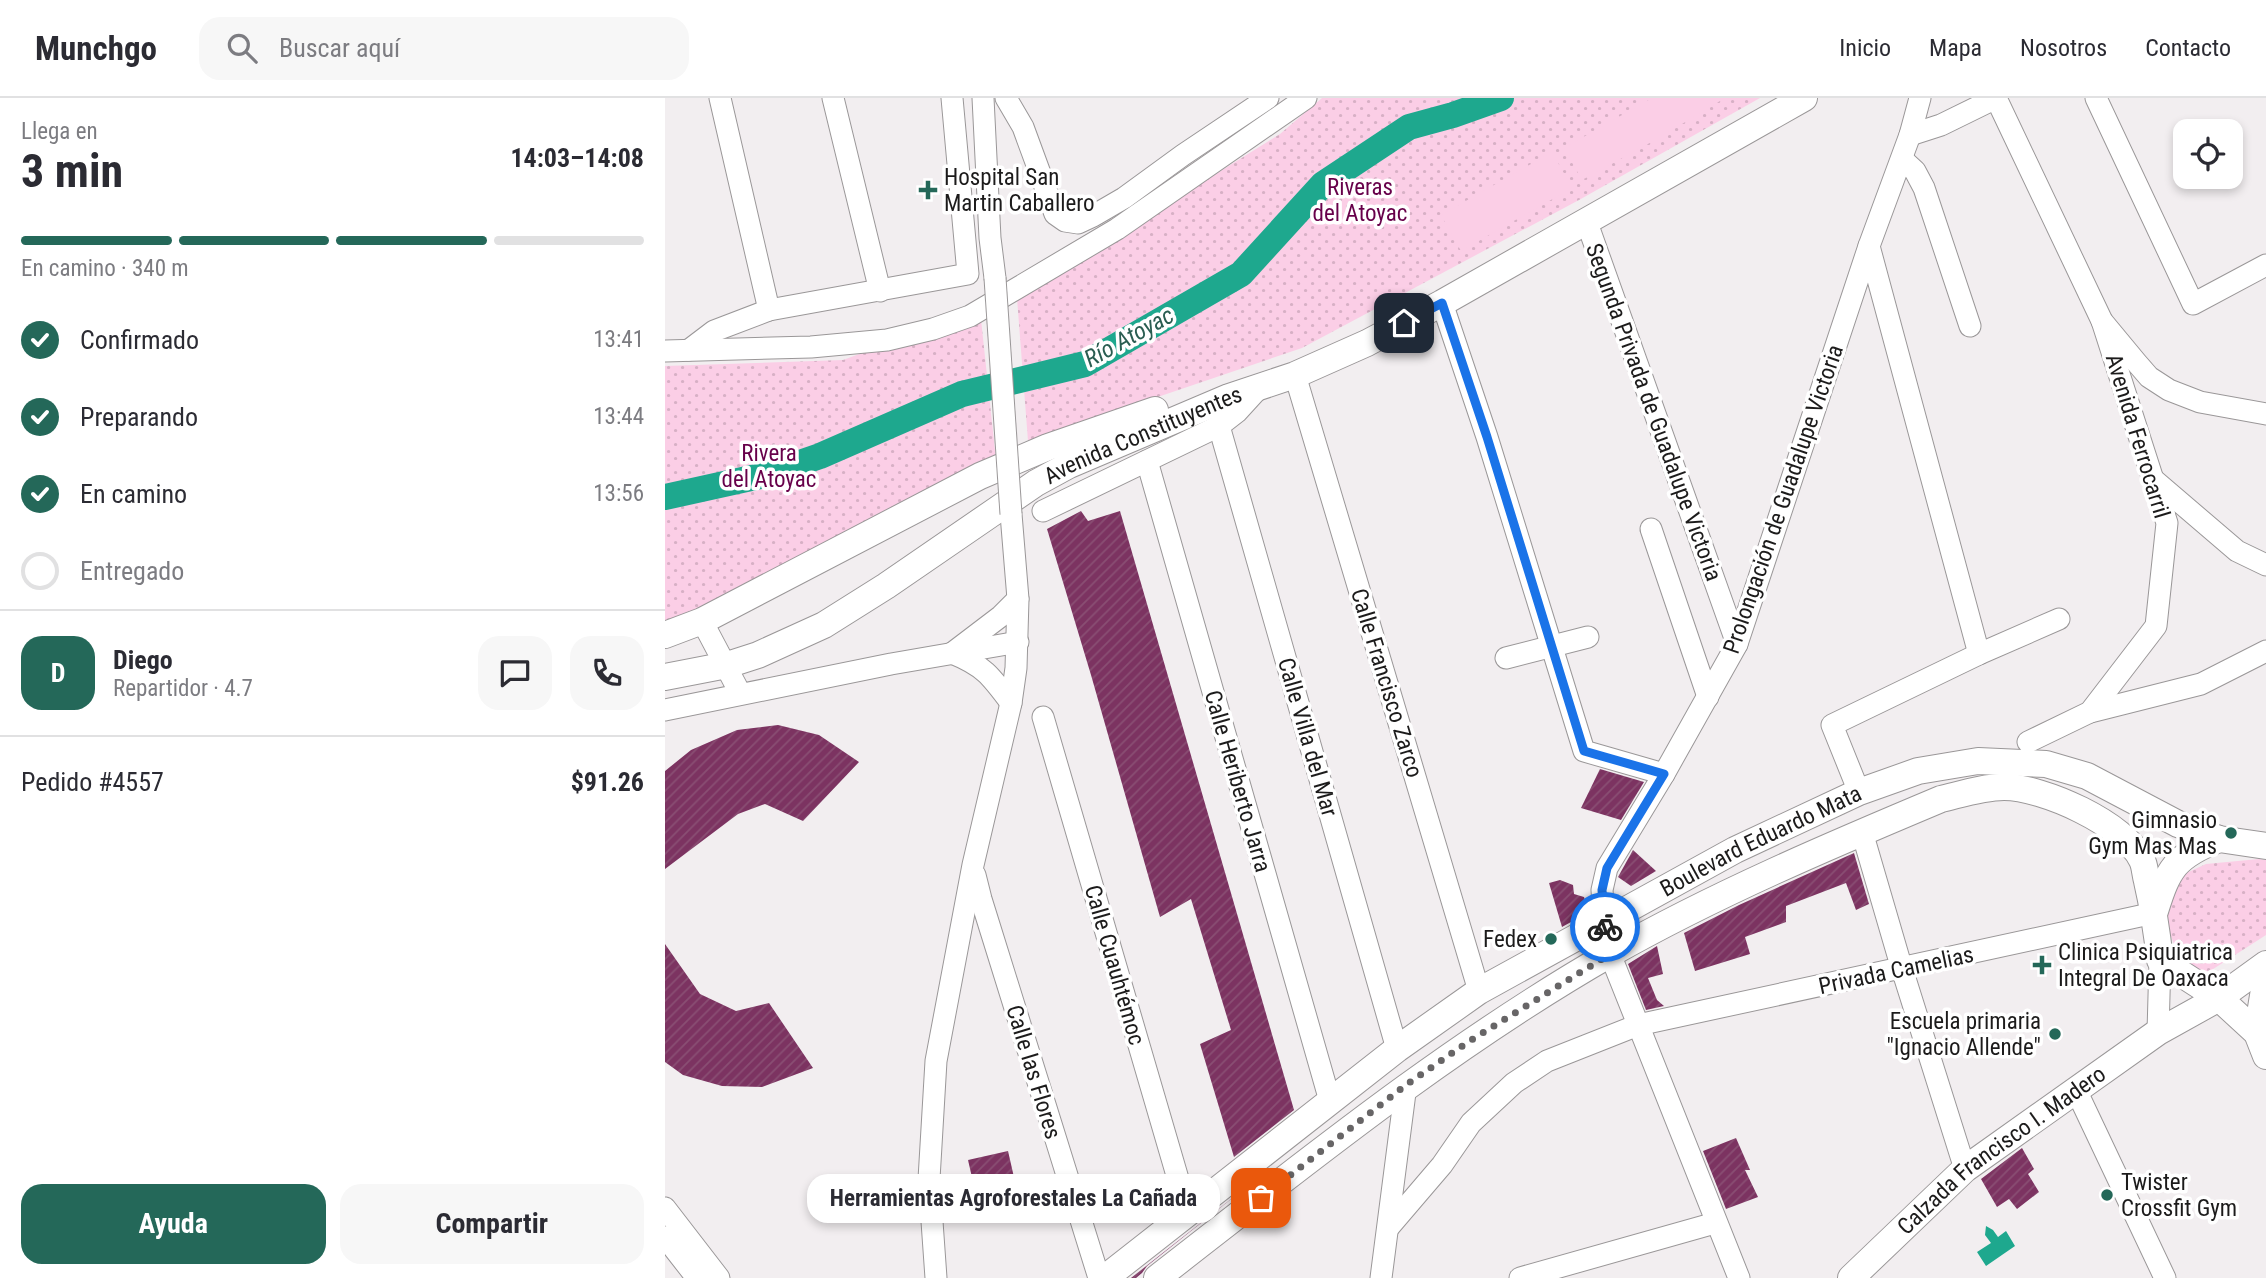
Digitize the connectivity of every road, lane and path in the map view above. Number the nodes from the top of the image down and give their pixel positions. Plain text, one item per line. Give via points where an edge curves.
1 (720, 98) edge
2 (833, 98) edge
3 (952, 98) edge
4 (983, 98) edge
5 (1006, 98) edge
6 (1268, 98) edge
7 (1306, 98) edge
8 (1804, 98) edge
9 (1920, 98) edge
10 (1996, 98) edge
11 (2097, 98) edge
12 (1910, 135) junction
13 (1902, 159) junction
14 (1586, 220) junction
15 (1870, 246) junction
16 (2266, 265) edge
17 (880, 291) junction
18 (1442, 303) junction
19 (769, 310) junction
20 (2102, 321) junction
21 (1970, 326) dead end
22 (689, 350) junction
23 (665, 351) edge
24 (1295, 375) junction
25 (1258, 389) junction
26 (1229, 397) junction
27 (2266, 414) edge
28 (1219, 426) junction
29 (1147, 461) junction
30 (2154, 480) junction
31 (1043, 512) dead end
32 (1651, 529) dead end
33 (2266, 565) edge
34 (1018, 599) junction
35 (2059, 619) dead end
36 (702, 621) junction
37 (665, 635) edge
38 (1588, 636) dead end
39 (1018, 642) junction
40 (1737, 644) junction
41 (1553, 646) junction
42 (2266, 651) edge
43 (952, 653) junction
44 (1979, 654) junction
45 (1506, 658) dead end
46 (727, 665) junction
47 (665, 677) edge
48 (740, 693) junction
49 (1708, 697) junction
50 (1011, 703) junction
51 (665, 710) edge
52 (2090, 712) junction
53 (1043, 717) dead end
54 (2028, 742) dead end
55 (1664, 774) junction
56 (1859, 792) junction
57 (2118, 792) junction
58 (2101, 821) junction
59 (1863, 832) junction
60 (2219, 839) junction
61 (2266, 846) edge
62 (973, 865) junction
63 (2154, 913) junction
64 (1604, 921) junction
65 (1610, 954) junction
66 (2160, 960) junction
67 (2266, 964) edge
68 (1902, 969) junction
69 (2266, 977) edge
70 (1479, 990) junction
71 (2219, 998) junction
72 (1638, 1025) junction
73 (2158, 1032) junction
74 (2262, 1045) edge
75 (1397, 1049) junction
76 (1406, 1085) junction
77 (2076, 1090) junction
78 (1330, 1101) junction
79 (1965, 1169) junction
80 (665, 1208) edge
81 (1188, 1213) junction
82 (1715, 1223) junction
83 (1389, 1227) junction
84 (665, 1237) edge
85 (697, 1278) edge
86 (719, 1278) edge
87 (936, 1278) edge
88 (1099, 1278) edge
89 (1105, 1278) edge
90 (1157, 1278) edge
91 (1381, 1278) edge
92 (1520, 1278) edge
93 (1739, 1278) edge
94 (1851, 1278) edge
95 (2165, 1278) edge

1 - 19 street
2 - 17 street
3 - 17 street via 968,274
4 - 34 street, bridge
5 - 6 street via 1023,127 1055,214 1078,223 1124,198
7 - 22 street via 1117,229 970,316 887,340
8 - 14 main road
9 - 12 street, Prolongación de Guadalupe Victoria
10 - 12 street
10 - 20 street
11 - 16 street via 2193,304
12 - 13 street, Prolongación de Guadalupe Victoria
13 - 15 street, Prolongación de Guadalupe Victoria
13 - 21 street via 1924,188
14 - 18 main road
14 - 40 street, Segunda Privada de Guadalupe Victoria
15 - 40 street, Prolongación de Guadalupe Victoria
15 - 44 street
17 - 19 street
18 - 24 main road
18 - 41 street
19 - 22 street via 714,331
20 - 27 street via 2149,377 2169,390 2200,402
20 - 30 street, Avenida Ferrocarril
22 - 23 street
24 - 25 main road
24 - 70 street, Calle Francisco Zarco
25 - 26 main road
25 - 28 street
26 - 36 main road, Avenida Constituyentes via 1148,412 1031,454
26 - 46 main road, Avenida Constituyentes via 1058,471 824,625
28 - 29 street
28 - 75 street, Calle Villa del Mar
29 - 31 street
29 - 78 street, Calle Heriberto Jarra
30 - 33 street via 2237,551
30 - 52 street, Avenida Ferrocarril via 2167,523 2157,626
32 - 49 street
34 - 39 street
34 - 43 street
35 - 44 street
36 - 37 main road, Avenida Constituyentes
36 - 46 street
38 - 41 street
39 - 43 street
39 - 50 street
40 - 49 street, Prolongación de Guadalupe Victoria
41 - 45 street
41 - 55 street via 1584,751
42 - 52 street via 2201,684
43 - 48 street
43 - 50 street via 976,663
44 - 56 street via 1832,725
46 - 47 main road, Avenida Constituyentes
46 - 48 street
48 - 51 street
49 - 55 street, Prolongación de Guadalupe Victoria
50 - 62 street
52 - 54 street, Avenida Ferrocarril
53 - 81 street, Calle Cuauhtémoc
55 - 64 street, Prolongación de Guadalupe Victoria via 1607,868 1602,890
56 - 57 main road, Boulevard Eduardo Mata via 1918,771 1977,761 2046,764 2087,776
56 - 64 main road, Boulevard Eduardo Mata via 1735,849
57 - 58 main road via 2122,813
57 - 60 main road, Boulevard Eduardo Mata via 2178,824
58 - 59 main road, Boulevard Eduardo Mata via 2043,794 2006,787 1941,799
58 - 63 main road, Boulevard Eduardo Mata via 2142,860
59 - 65 main road, Boulevard Eduardo Mata via 1756,879
59 - 68 street
60 - 61 main road, Boulevard Eduardo Mata
60 - 63 main road via 2175,865 2166,876
62 - 87 street via 936,1061 929,1179
62 - 88 street, Calle las Flores
63 - 66 main road
63 - 68 street, Privada Camelias
64 - 65 street, Prolongación de Guadalupe Victoria
64 - 70 main road, Boulevard Eduardo Mata
65 - 72 street, Prolongación de Guadalupe Victoria
65 - 76 main road, Boulevard Eduardo Mata
66 - 71 main road
66 - 73 street
67 - 71 main road, Calzada Francisco I. Madero
68 - 72 street, Privada Camelias
68 - 79 street
69 - 74 main road
70 - 75 main road, Boulevard Eduardo Mata
71 - 73 main road, Calzada Francisco I. Madero
71 - 74 main road
72 - 82 street, Prolongación de Guadalupe Victoria
72 - 83 street, Privada Camelias via 1547,1060 1514,1083 1471,1123
73 - 77 main road, Calzada Francisco I. Madero
75 - 78 main road, Boulevard Eduardo Mata
76 - 83 street
76 - 90 main road, Boulevard Eduardo Mata
77 - 79 main road, Calzada Francisco I. Madero
77 - 95 street
78 - 81 main road, Boulevard Eduardo Mata
79 - 94 main road, Calzada Francisco I. Madero
80 - 86 street
81 - 89 main road, Boulevard Eduardo Mata
82 - 92 street
82 - 93 street, Prolongación de Guadalupe Victoria
83 - 91 street
84 - 85 street

